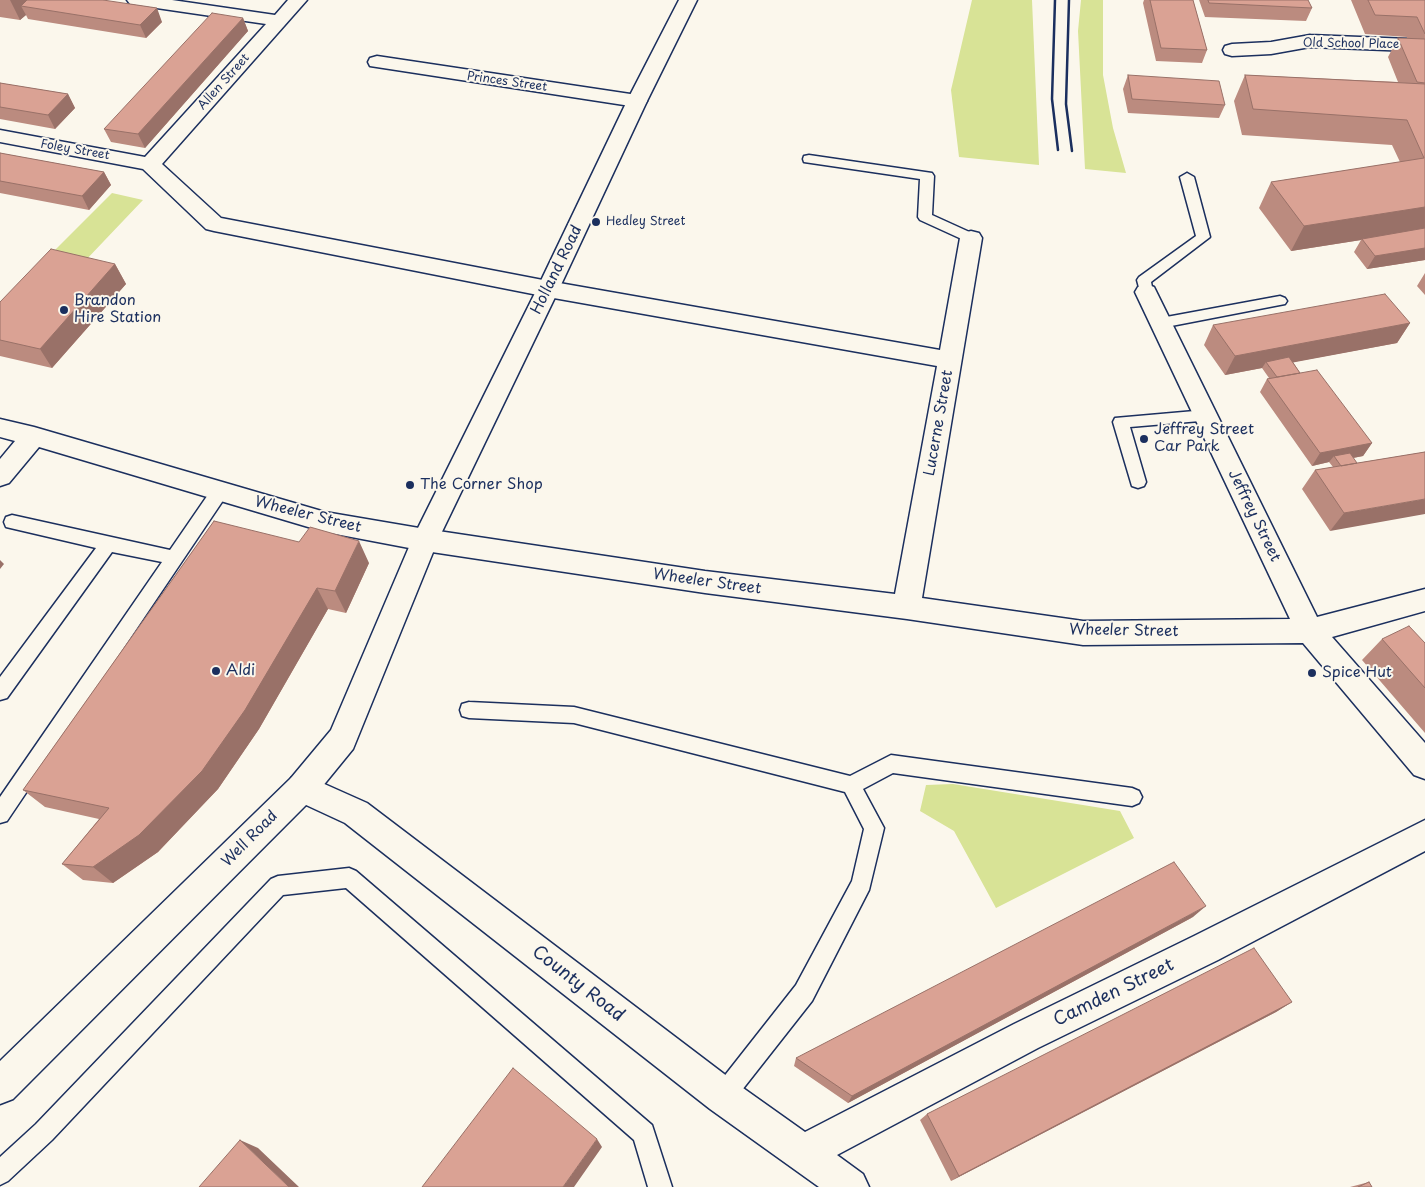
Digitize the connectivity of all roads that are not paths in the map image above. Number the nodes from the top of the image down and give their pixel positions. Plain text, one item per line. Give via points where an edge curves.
1 (136, 0) edge
2 (298, 0) edge
3 (688, 0) edge
4 (279, 21) junction
5 (1410, 45) edge
6 (1232, 51) dead end
7 (377, 62) dead end
8 (637, 101) junction
9 (0, 136) edge
10 (809, 159) dead end
11 (150, 164) junction
12 (1187, 177) dead end
13 (971, 238) joint
14 (548, 289) junction
15 (1146, 292) joint
16 (1280, 301) dead end
17 (1161, 322) junction
18 (949, 360) junction
19 (1206, 416) junction
20 (0, 428) edge
21 (34, 436) junction
22 (0, 476) edge
23 (1138, 482) dead end
24 (220, 491) junction
25 (12, 522) dead end
26 (425, 540) junction
27 (108, 544) junction
28 (174, 558) junction
29 (1425, 600) edge
30 (907, 607) junction
31 (1310, 631) junction
32 (0, 692) edge
33 (469, 710) dead end
34 (1425, 765) edge
35 (851, 785) junction
36 (302, 788) junction
37 (1132, 797) dead end
38 (0, 814) edge
39 (1425, 835) edge
40 (0, 1086) edge
41 (723, 1096) junction
42 (803, 1153) junction
43 (0, 1173) edge
44 (660, 1187) edge
45 (850, 1187) edge

1 - 4 street
2 - 4 street, Allen Street
3 - 8 street, Holland Road
4 - 11 street, Allen Street
5 - 6 street, Old School Place via 1310,41
7 - 8 street, Princes Street
8 - 14 street, Holland Road
9 - 11 street, Foley Street
10 - 13 lane via 927,176 925,217
11 - 14 street via 214,224
12 - 15 lane via 1203,237 1144,280
13 - 18 street, Lucerne Street
14 - 18 street
14 - 26 street, Holland Road
15 - 17 street, Jeffrey Street
16 - 17 lane
17 - 19 street, Jeffrey Street
18 - 30 street, Lucerne Street
19 - 23 lane via 1121,422
19 - 31 street, Jeffrey Street
20 - 21 street, Wheeler Street
21 - 22 street
21 - 24 street, Wheeler Street
24 - 26 street, Wheeler Street via 325,522
24 - 28 lane
25 - 27 lane
26 - 30 street, Wheeler Street via 705,582
26 - 36 street, Well Road via 342,740
27 - 28 lane
27 - 32 lane
28 - 38 lane
29 - 31 street, Wheeler Street
30 - 31 street, Wheeler Street via 1083,633
31 - 34 street, Jeffrey Street
33 - 35 lane via 574,715
35 - 37 lane via 890,764
35 - 41 lane via 874,828 862,883 804,993
36 - 40 street, Well Road
36 - 41 street, County Road via 356,814
39 - 42 street, Camden Street via 1026,1036
41 - 42 street, County Road
42 - 45 street, County Road
43 - 44 lane via 44,1132 278,886 349,878 644,1133

